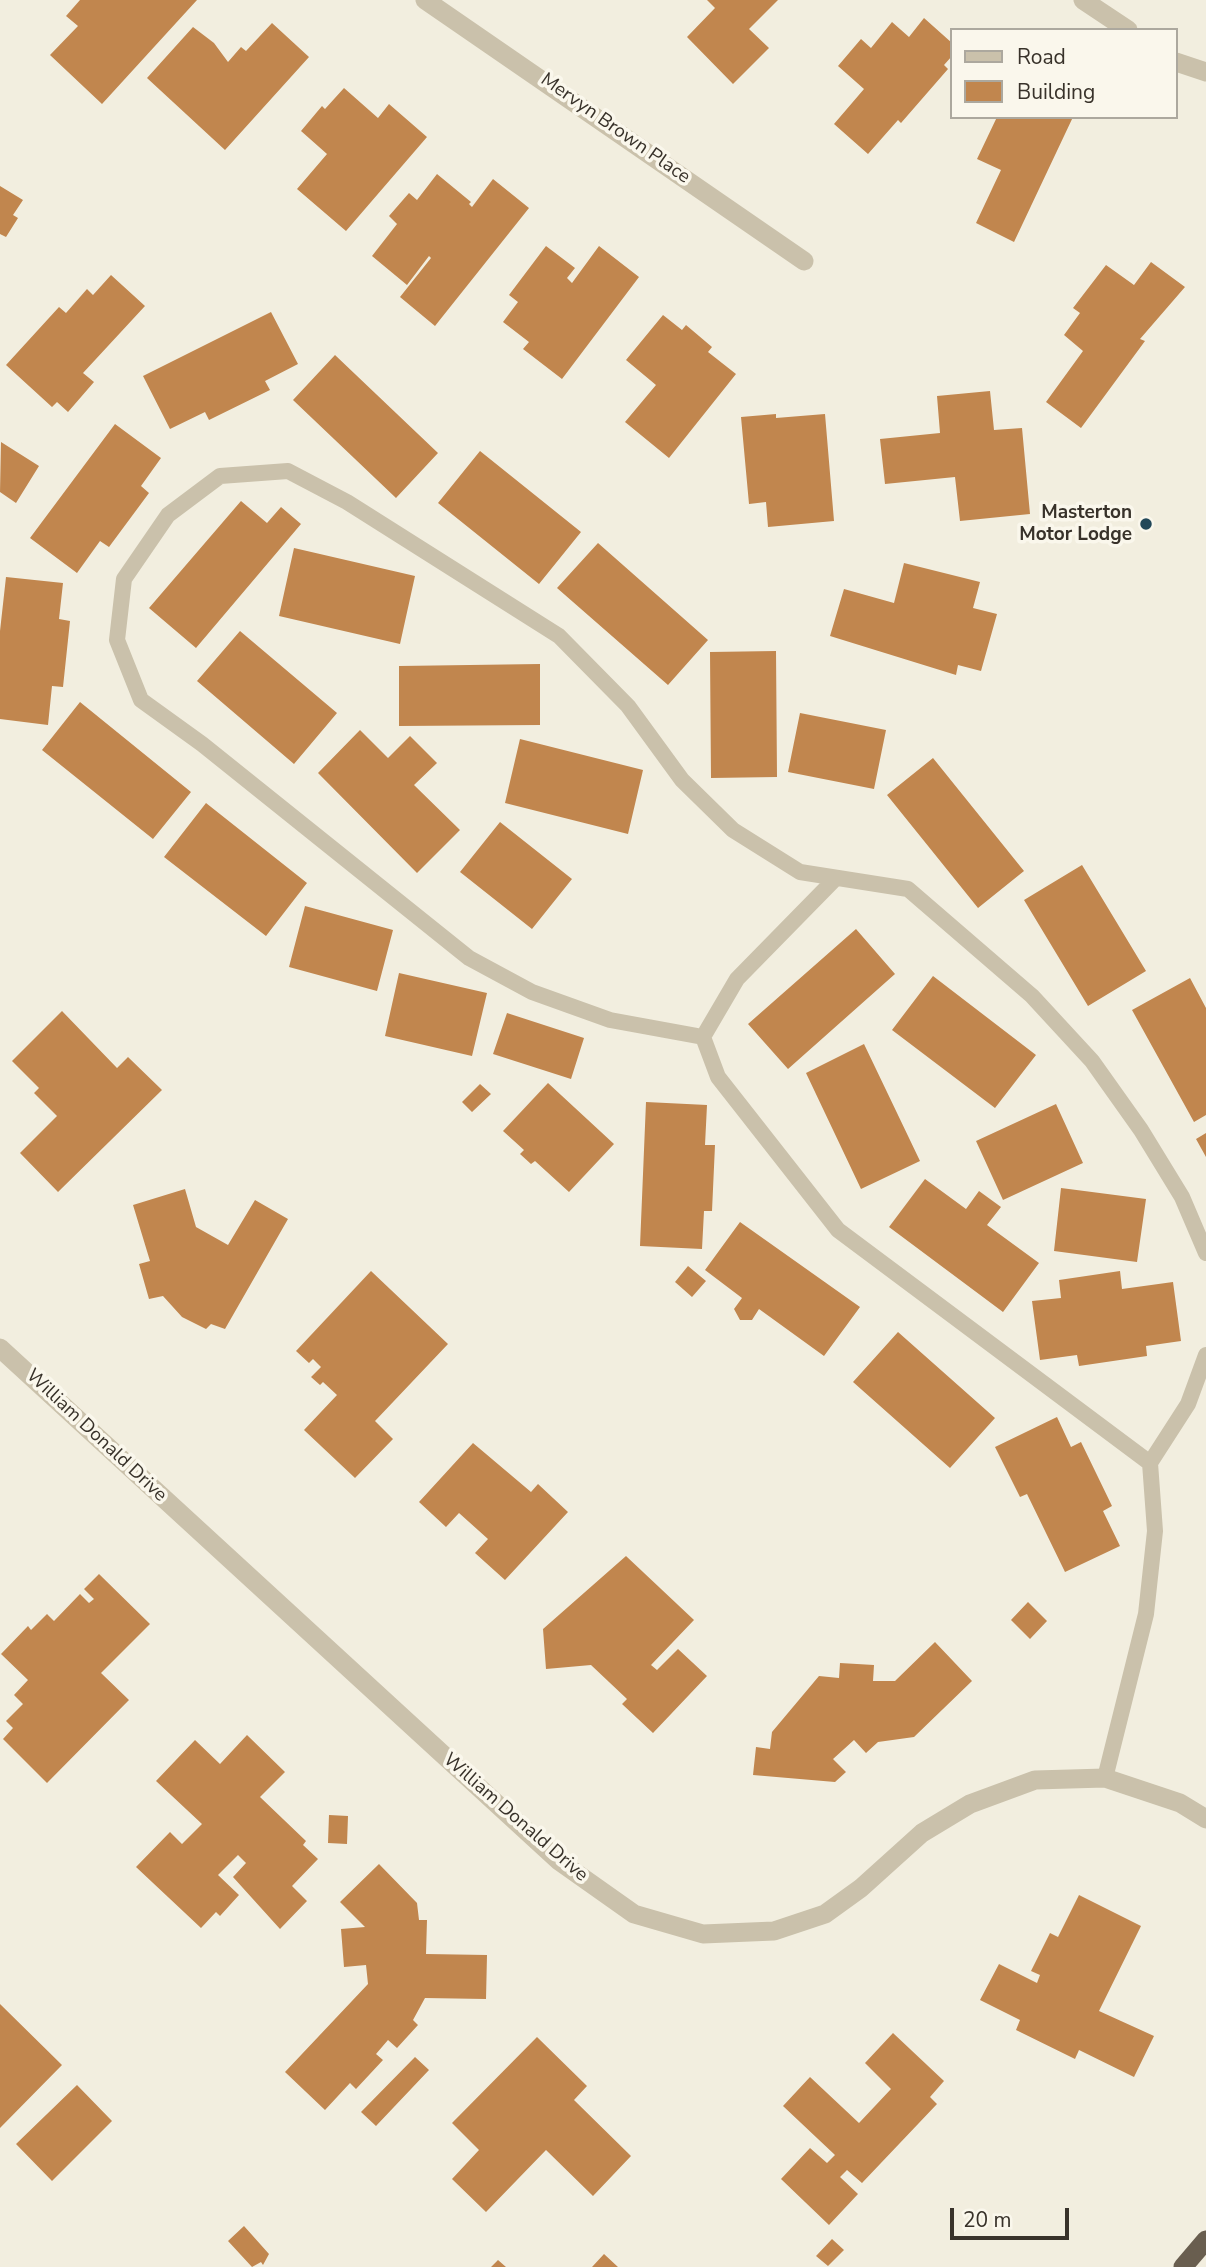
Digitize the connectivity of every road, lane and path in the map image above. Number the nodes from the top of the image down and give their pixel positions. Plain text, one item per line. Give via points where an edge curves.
1 (425, 0) edge
2 (1083, 0) edge
3 (1125, 28) edge
4 (1178, 63) edge
5 (1206, 72) edge
6 (804, 261) dead end
7 (836, 878) junction
8 (703, 1037) junction
9 (1206, 1253) edge
10 (0, 1348) edge
11 (1206, 1355) edge
12 (1150, 1462) junction
13 (1105, 1778) junction
14 (1206, 1819) edge
15 (1206, 2240) edge
16 (1183, 2267) edge

1 - 6 street, Mervyn Brown Place
2 - 3 street
4 - 5 street
7 - 8 lane via 737,979
7 - 8 lane via 800,872 733,830 682,780 628,706 559,636 347,502 288,471 220,476 168,515 124,579 117,640 141,700 469,958 532,992 610,1020
7 - 9 lane via 908,889 1032,996 1092,1061 1141,1130 1182,1197
8 - 12 lane via 719,1077 838,1230
10 - 13 street, William Donald Drive via 559,1861 634,1914 703,1934 774,1931 825,1914 922,1833 970,1804 1035,1780
11 - 12 lane via 1188,1404
12 - 13 lane via 1156,1531 1146,1614
13 - 14 street, William Donald Drive via 1180,1802
15 - 16 highway

